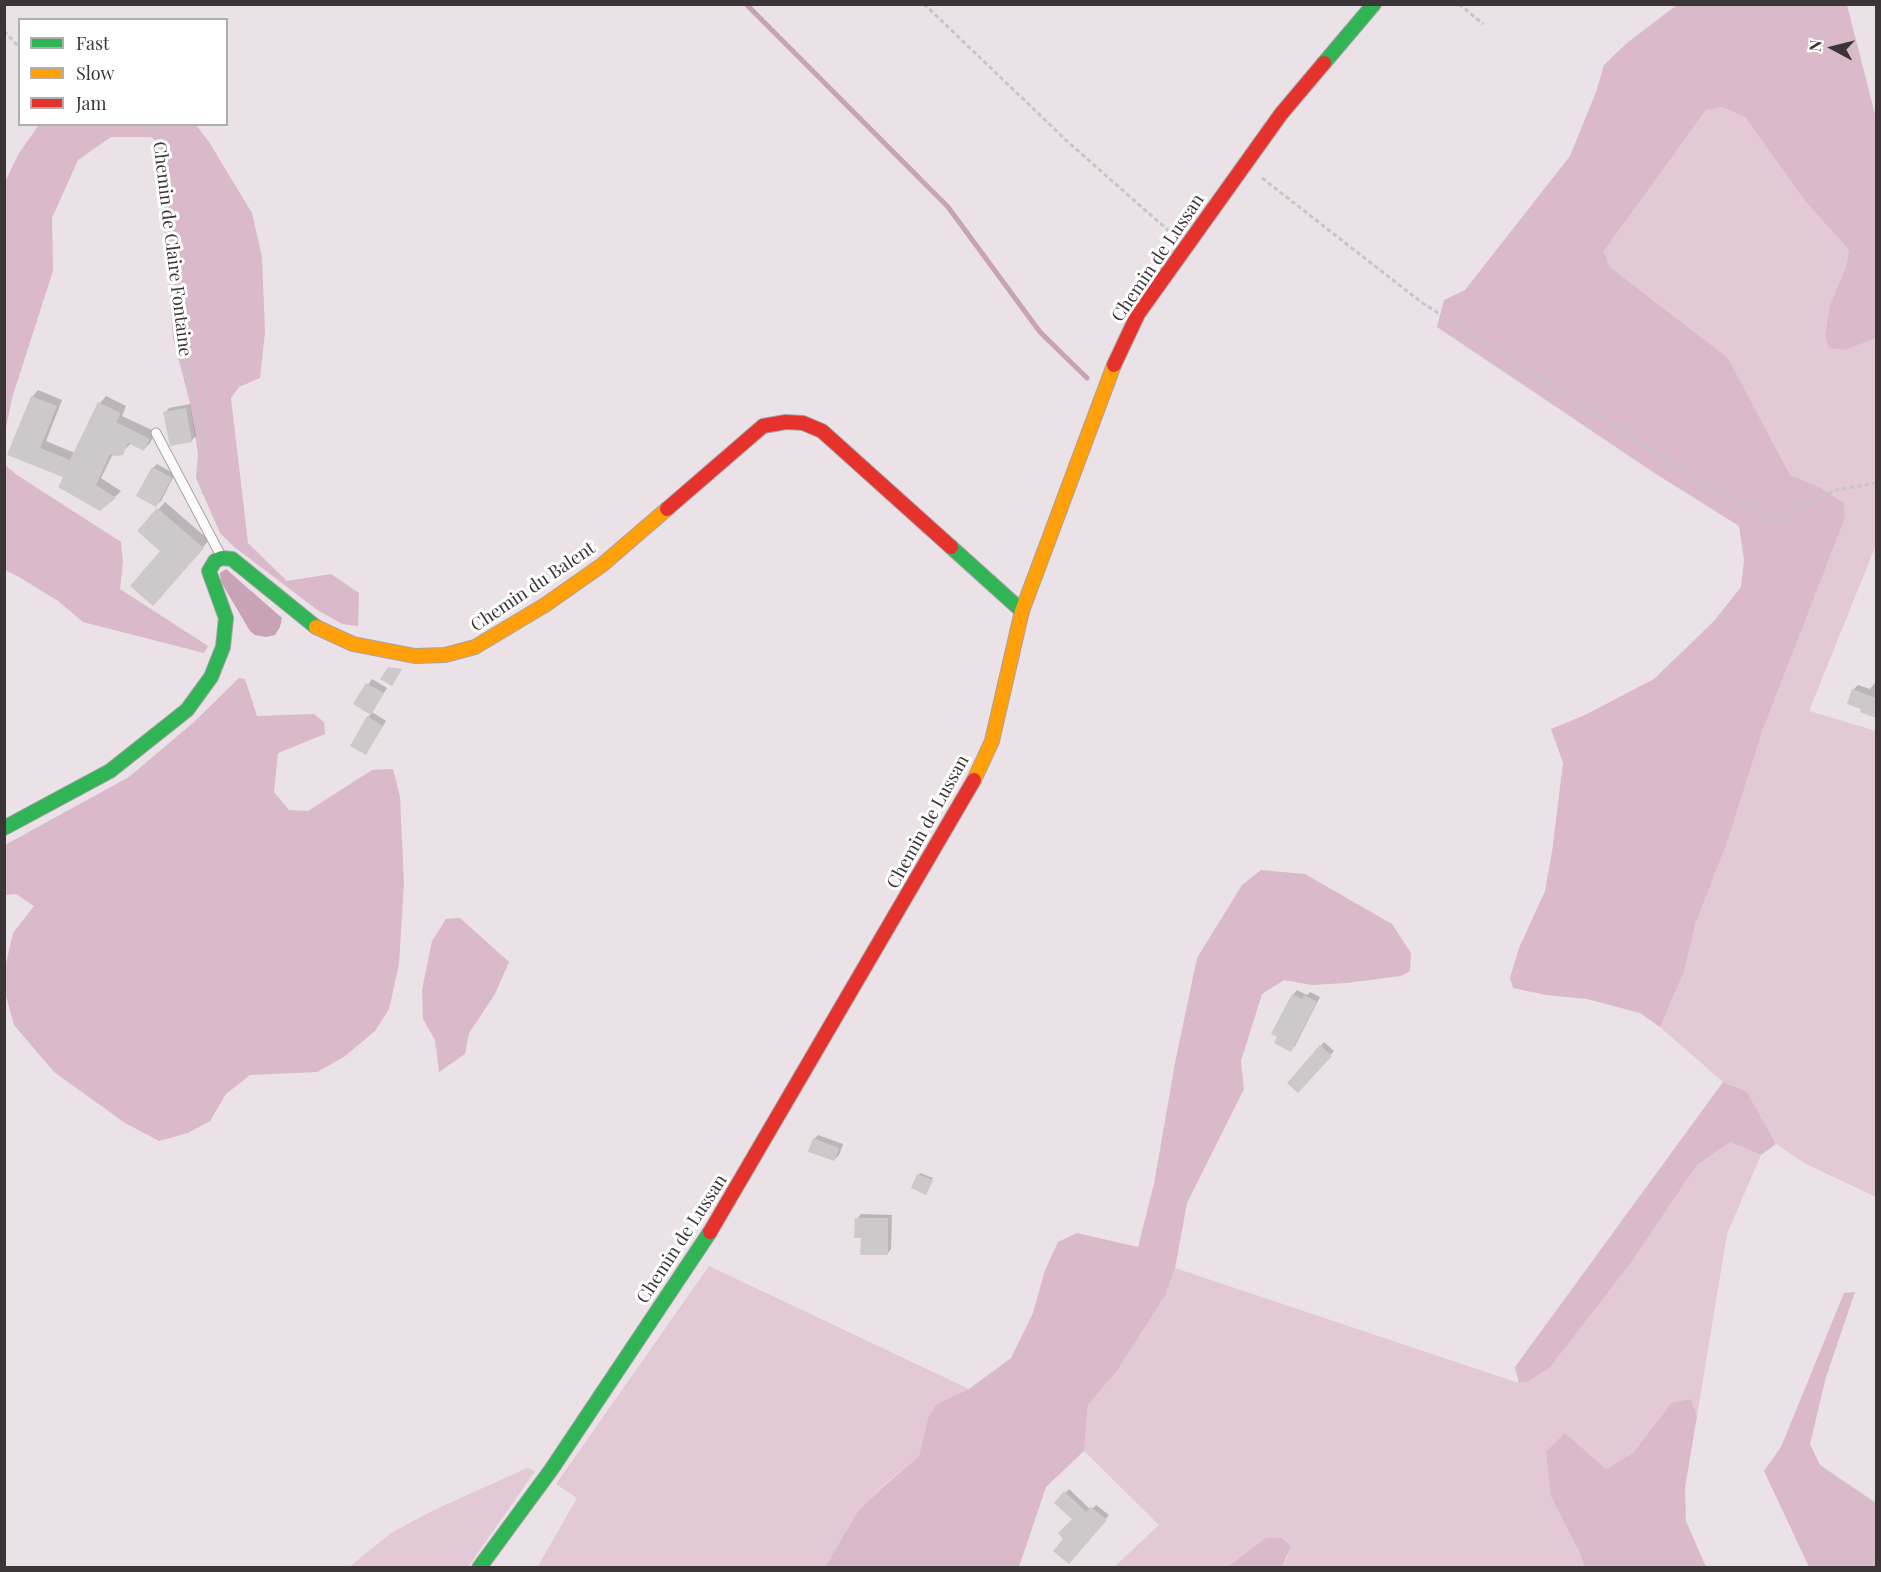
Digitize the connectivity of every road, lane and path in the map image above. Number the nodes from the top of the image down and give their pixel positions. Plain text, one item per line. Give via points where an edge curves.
1 (924, 4) edge
2 (1374, 4) edge
3 (1460, 4) edge
4 (1483, 24) dead end
5 (4, 31) edge
6 (18, 46) edge
7 (153, 126) edge
8 (1244, 164) junction
9 (1187, 247) junction
10 (156, 433) dead end
11 (1876, 483) edge
12 (201, 516) junction
13 (222, 558) junction
14 (1022, 611) junction
15 (4, 828) edge
16 (479, 1568) edge

1 - 9 path via 1068,142
2 - 8 street, Chemin de Lussan
3 - 4 path
5 - 6 path
7 - 12 path, Chemin de Claire Fontaine via 162,139 179,338 199,411 205,459
8 - 9 street, Chemin de Lussan
8 - 11 path via 1421,302 1725,497 1782,517 1836,490
9 - 14 street, Chemin de Lussan via 1138,314 1111,371
10 - 12 lane
12 - 13 lane
13 - 14 street, Chemin du Balent via 231,559 311,626 354,644 415,656 445,655 475,647 602,566 763,426 803,423 822,431
13 - 15 street via 209,571 226,618 223,647 211,677 187,710 110,771
14 - 16 street, Chemin de Lussan via 992,741 969,792 723,1212 551,1470

